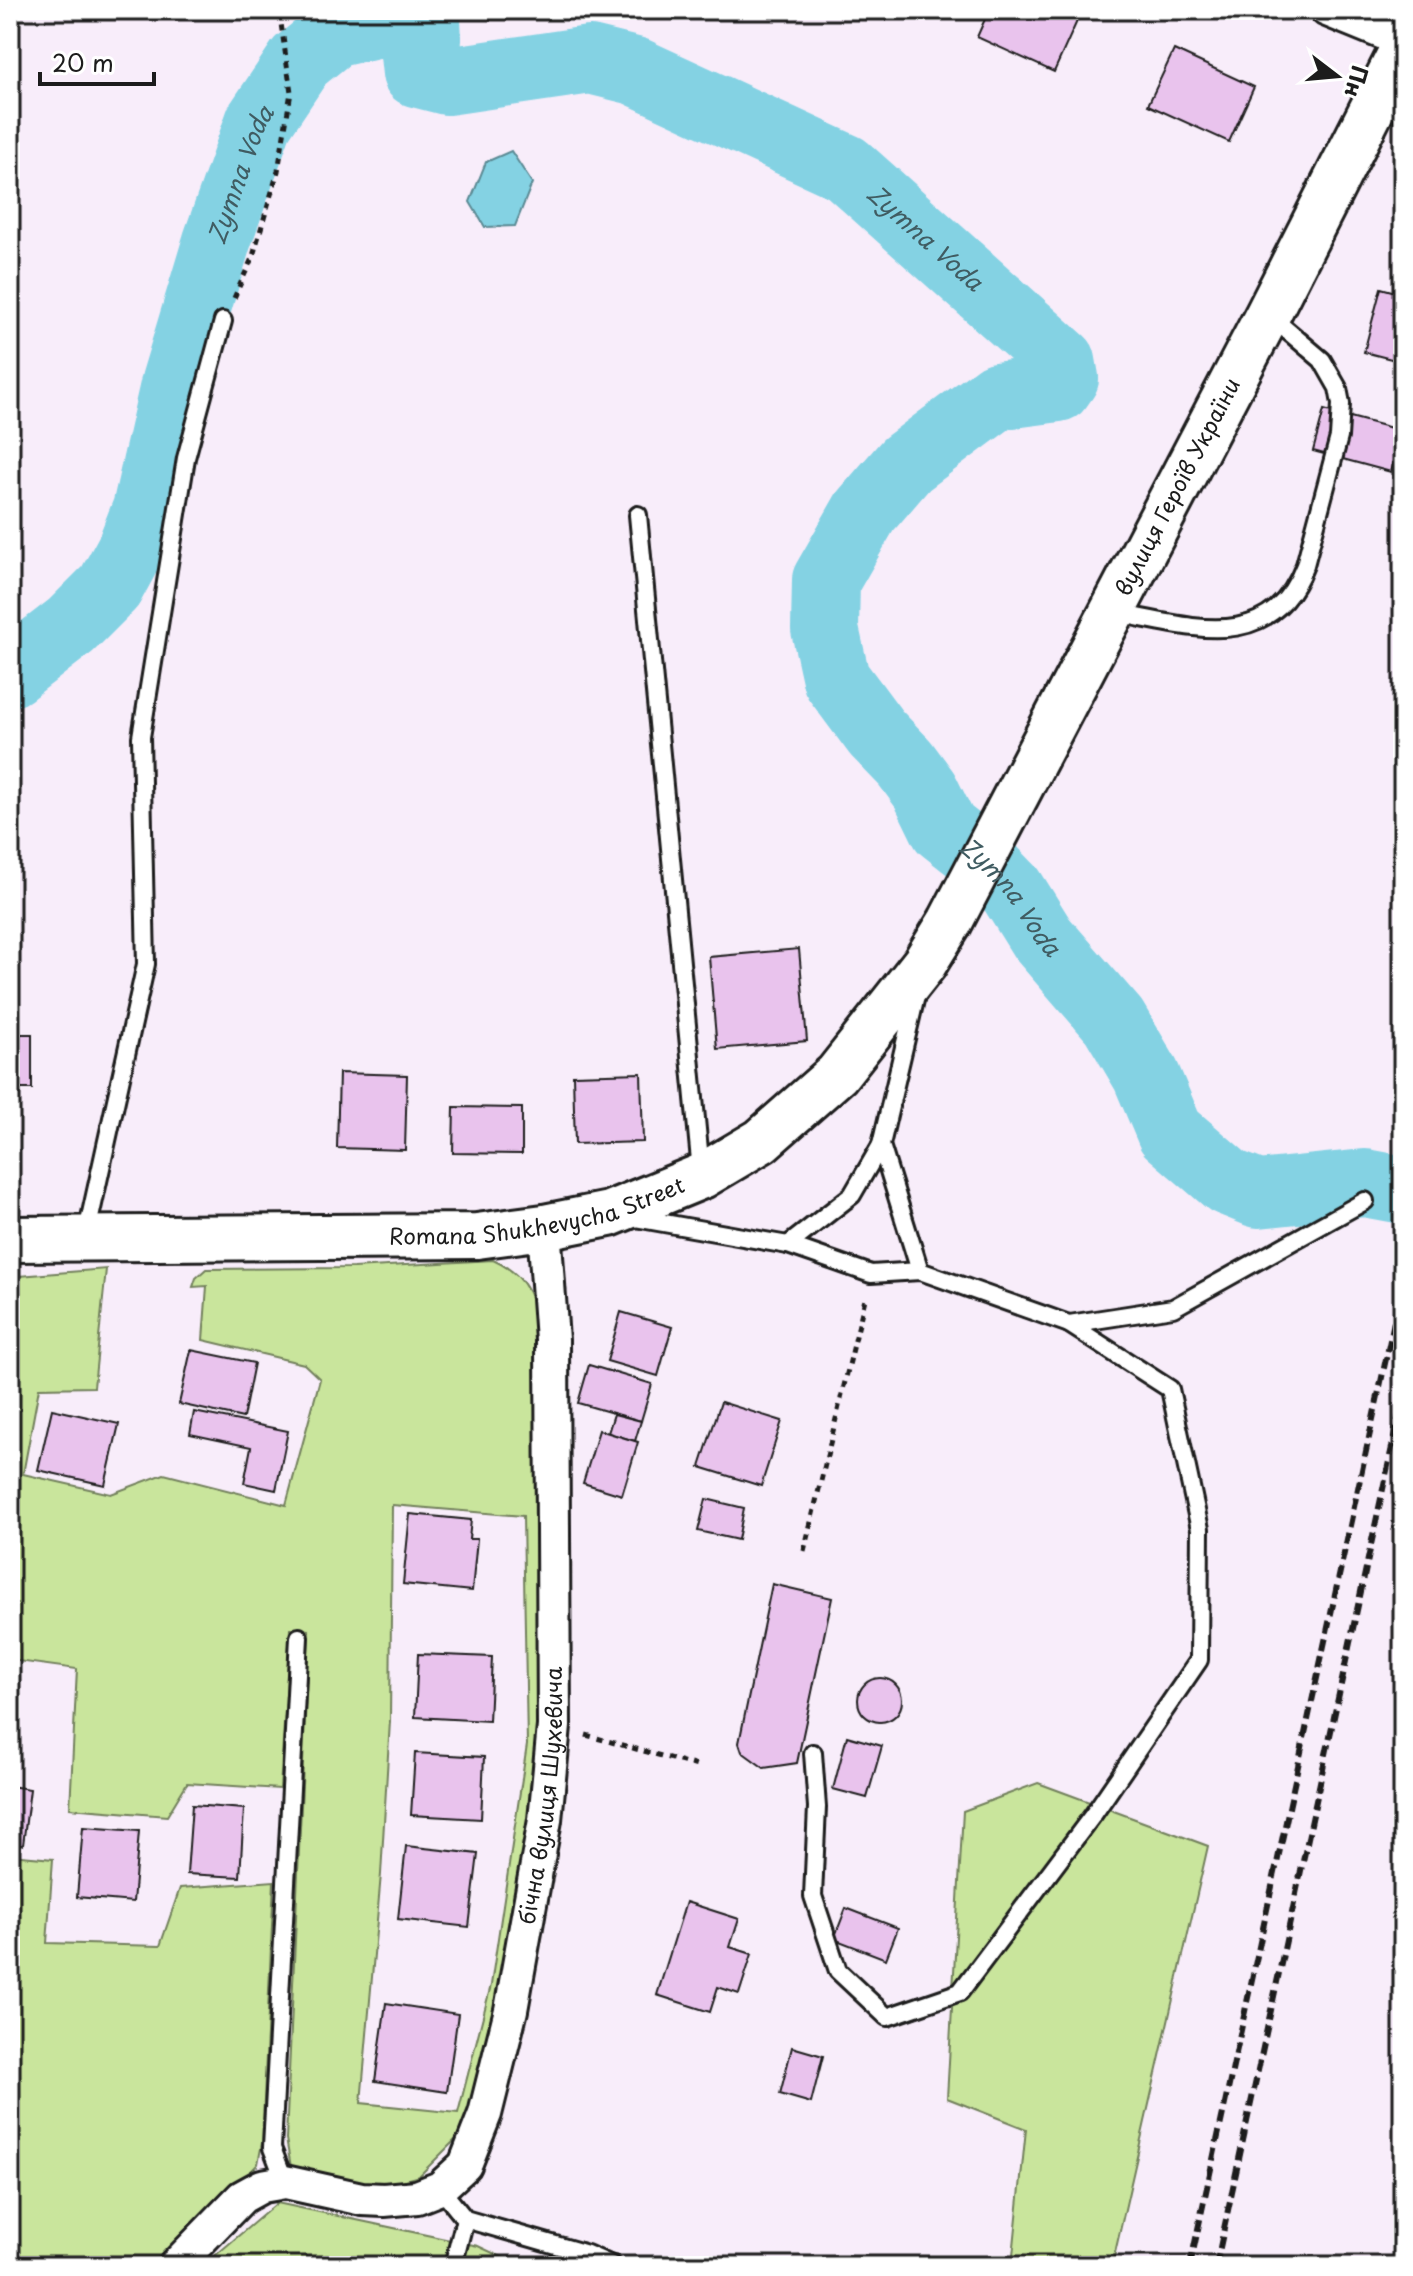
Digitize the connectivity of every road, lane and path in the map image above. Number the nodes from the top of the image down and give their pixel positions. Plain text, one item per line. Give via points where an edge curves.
1 (279, 10) edge
2 (308, 10) edge
3 (325, 10) edge
4 (1327, 10) edge
5 (1403, 41) edge
6 (1403, 48) edge
7 (1268, 314) junction
8 (223, 321) joint
9 (638, 515) dead end
10 (1111, 612) junction
11 (950, 922) joint
12 (924, 964) junction
13 (881, 1145) junction
14 (702, 1176) junction
15 (1365, 1201) dead end
16 (609, 1214) junction
17 (544, 1227) junction
18 (85, 1238) junction
19 (10, 1239) edge
20 (788, 1245) junction
21 (920, 1271) junction
22 (871, 1274) junction
23 (1069, 1324) junction
24 (804, 1551) dead end
25 (299, 1637) dead end
26 (554, 1726) junction
27 (813, 1753) dead end
28 (701, 1767) dead end
29 (285, 2182) junction
30 (440, 2188) junction
31 (465, 2219) junction
32 (175, 2266) edge
33 (453, 2266) edge
34 (614, 2266) edge

1 - 8 path via 291,92 278,171 257,242
2 - 3 path
4 - 5 street
6 - 7 main road, вулиця Героїв України
7 - 10 main road, вулиця Героїв України
7 - 10 lane via 1322,360 1341,404 1339,437 1297,586 1267,617 1225,630
8 - 18 lane via 186,458 141,737 146,964
9 - 14 lane
10 - 11 main road, вулиця Героїв України
11 - 12 main road, Romana Shukhevycha Street
12 - 13 lane
12 - 14 main road, Romana Shukhevycha Street via 837,1074 761,1141
13 - 20 lane via 852,1195
13 - 21 lane
14 - 16 main road, Romana Shukhevycha Street
15 - 23 lane via 1173,1308
16 - 17 main road, Romana Shukhevycha Street
16 - 20 lane
17 - 18 main road, Romana Shukhevycha Street via 477,1236
17 - 26 street, бічна вулиця Шухевича via 552,1340
18 - 19 main road, Romana Shukhevycha Street
20 - 22 lane
21 - 22 lane
21 - 23 lane
22 - 24 path
23 - 27 lane via 1170,1389 1200,1529 1199,1660 1093,1815 960,1992 887,2017 838,1971 813,1896
25 - 29 lane via 272,2148
26 - 28 path
26 - 30 street, бічна вулиця Шухевича via 545,1820 511,2010 485,2114 465,2165
29 - 30 street via 384,2200
29 - 32 street via 242,2197
30 - 31 lane
31 - 33 lane
31 - 34 lane

